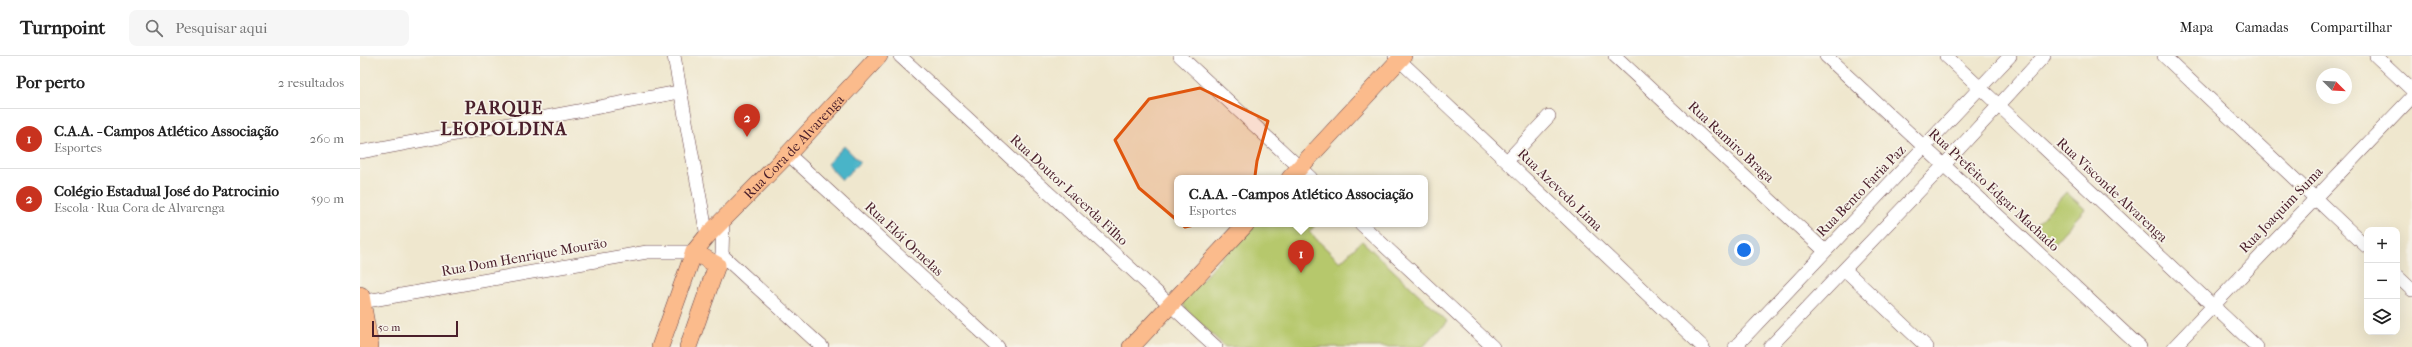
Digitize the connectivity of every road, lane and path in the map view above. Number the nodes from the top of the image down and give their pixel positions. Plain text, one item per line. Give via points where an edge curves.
1 (674, 56) edge
2 (879, 56) edge
3 (900, 56) edge
4 (1180, 56) edge
5 (1615, 56) edge
6 (1826, 56) edge
7 (1946, 56) edge
8 (2010, 56) edge
9 (2044, 56) edge
10 (2164, 56) edge
11 (2376, 56) edge
12 (1400, 57) edge
13 (1980, 89) junction
14 (2412, 90) edge
15 (680, 92) junction
16 (2412, 97) edge
17 (1998, 106) junction
18 (1549, 116) dead end
19 (1925, 148) junction
20 (360, 152) edge
21 (788, 154) junction
22 (1507, 161) junction
23 (1943, 166) junction
24 (1300, 174) edge
25 (2315, 198) junction
26 (723, 219) junction
27 (1243, 227) edge
28 (1364, 227) edge
29 (707, 236) junction
30 (2364, 244) edge
31 (1825, 251) junction
32 (694, 252) junction
33 (720, 260) junction
34 (1845, 270) junction
35 (2400, 279) edge
36 (2412, 290) edge
37 (360, 299) edge
38 (1170, 305) junction
39 (2212, 306) junction
40 (369, 347) edge
41 (660, 347) edge
42 (688, 347) edge
43 (822, 347) edge
44 (998, 347) edge
45 (1131, 347) edge
46 (1216, 347) edge
47 (1493, 347) edge
48 (1702, 347) edge
49 (1735, 347) edge
50 (1770, 347) edge
51 (1927, 347) edge
52 (2140, 347) edge
53 (2174, 347) edge
54 (2257, 347) edge

1 - 15 street
2 - 21 main road, Rua Cora de Alvarenga
3 - 38 street, Rua Doutor Lacerda Filho
4 - 24 street
5 - 31 street, Rua Ramiro Braga
6 - 19 street, Rua Prefeito Edgar Machado
7 - 13 street, Rua Visconde Alvarenga
8 - 13 street, Rua Bento Faria Paz
9 - 17 street
10 - 25 street
11 - 14 street
12 - 22 street, Rua Azevedo Lima
12 - 24 main road
13 - 17 street, Rua Visconde Alvarenga
13 - 19 street, Rua Bento Faria Paz
15 - 20 street
15 - 29 street
16 - 25 street, Rua Joaquim Suma
17 - 23 street
17 - 39 street, Rua Visconde Alvarenga
18 - 22 street
19 - 23 street, Rua Prefeito Edgar Machado
19 - 31 street, Rua Bento Faria Paz
21 - 26 main road, Rua Cora de Alvarenga
21 - 44 street, Rua Elói Ornelas
22 - 48 street, Rua Azevedo Lima
23 - 34 street
23 - 52 street, Rua Prefeito Edgar Machado
25 - 30 street
25 - 39 street, Rua Joaquim Suma
26 - 29 main road, Rua Cora de Alvarenga
26 - 33 street
27 - 38 main road
28 - 47 street
29 - 32 main road, Rua Cora de Alvarenga
31 - 49 street, Rua Bento Faria Paz
32 - 33 main road
32 - 37 street, Rua Dom Henrique Mourão via 647,252
32 - 41 main road, Rua Cora de Alvarenga
33 - 42 main road
33 - 43 street
34 - 50 street
34 - 51 street
35 - 36 street
37 - 40 highway
38 - 45 main road
38 - 46 street, Rua Doutor Lacerda Filho
39 - 53 street, Rua Joaquim Suma
39 - 54 street, Rua Visconde Alvarenga

